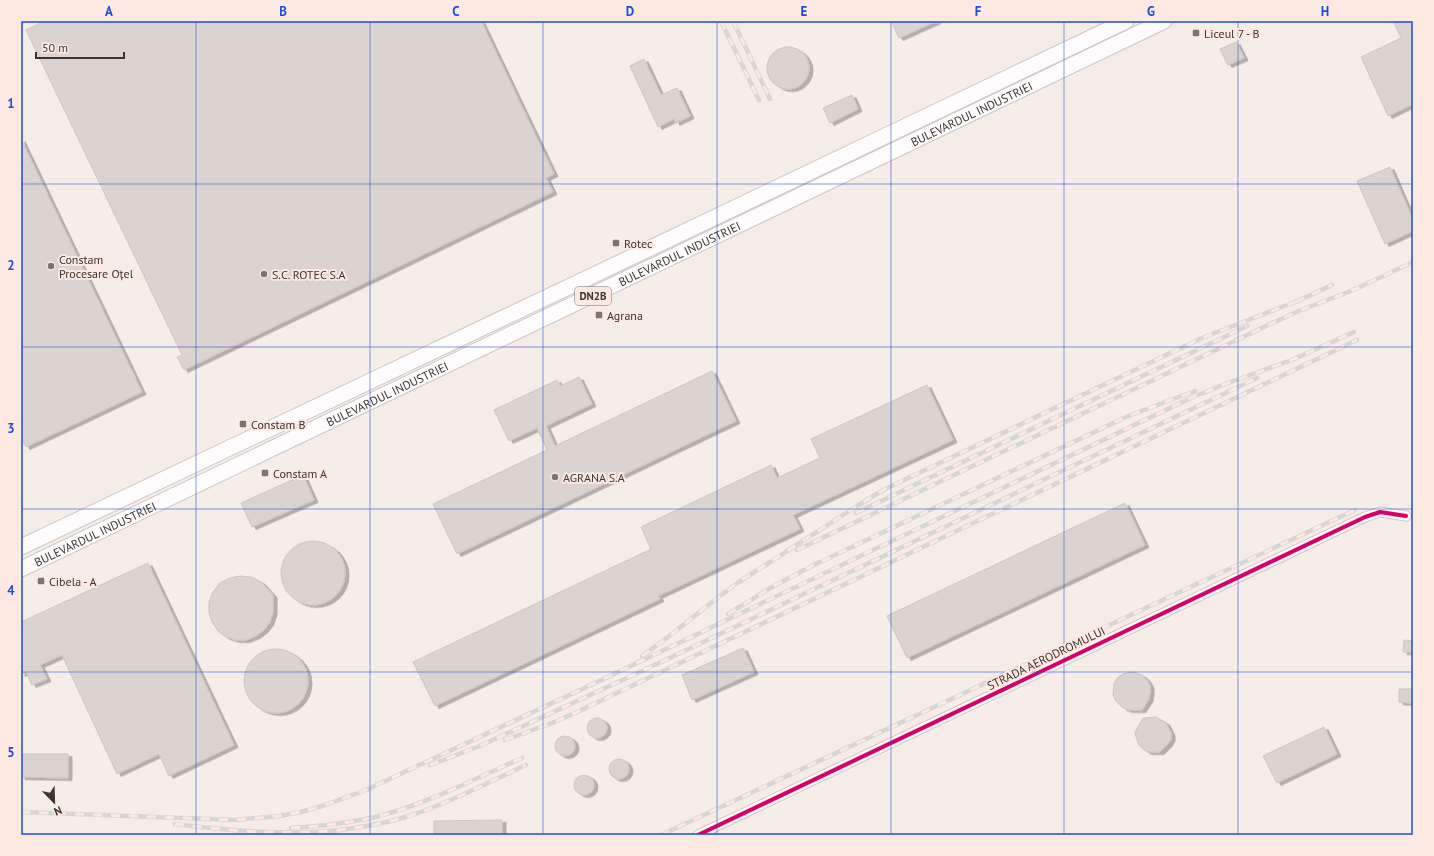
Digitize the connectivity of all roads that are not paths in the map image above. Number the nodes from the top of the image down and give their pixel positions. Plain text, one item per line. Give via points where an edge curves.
1 (1126, 21) edge
2 (1164, 21) edge
3 (1406, 516) dead end
4 (21, 547) edge
5 (21, 569) edge
6 (698, 835) edge

1 - 4 main road, BULEVARDUL INDUSTRIEI / DN2B
2 - 5 main road, BULEVARDUL INDUSTRIEI / DN2B
3 - 6 street, STRADA AERODROMULUI via 1380,512 1365,517

